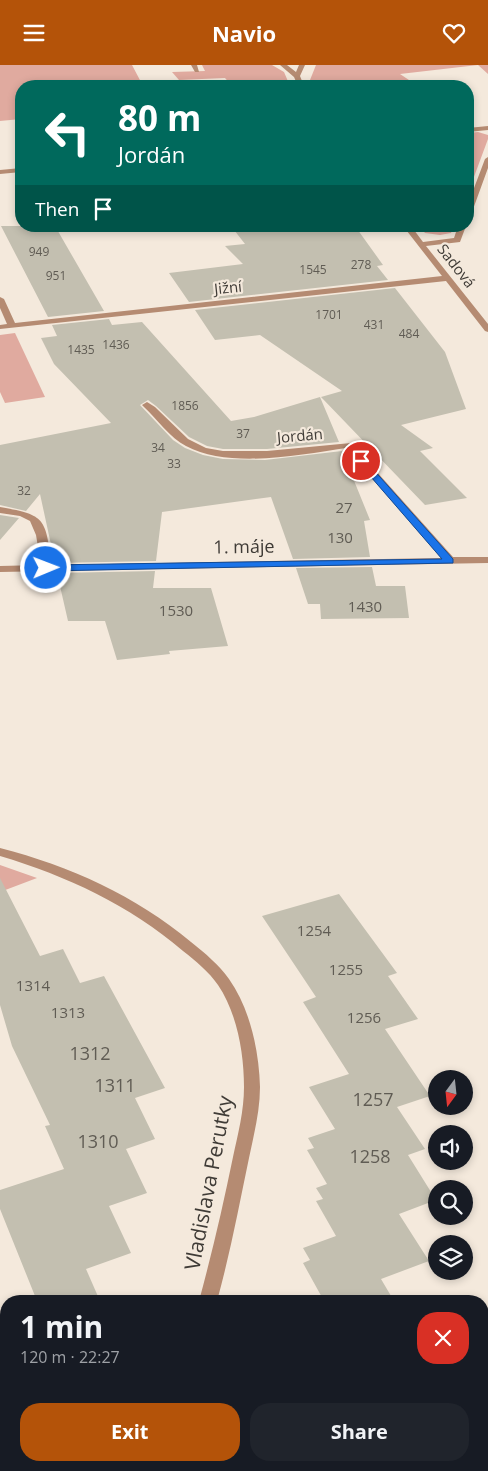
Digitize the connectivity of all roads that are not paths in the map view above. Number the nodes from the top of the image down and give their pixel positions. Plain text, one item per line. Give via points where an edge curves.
1 (283, 65) edge
2 (302, 65) edge
3 (297, 76) junction
4 (299, 80) edge
5 (488, 128) edge
6 (474, 129) edge
7 (488, 159) edge
8 (15, 170) edge
9 (0, 171) edge
10 (474, 196) edge
11 (412, 232) edge
12 (460, 232) edge
13 (422, 245) junction
14 (448, 277) junction
15 (0, 299) edge
16 (12, 325) junction
17 (0, 327) edge
18 (488, 329) edge
19 (147, 405) dead end
20 (0, 510) edge
21 (488, 560) edge
22 (450, 561) junction
23 (46, 568) junction
24 (0, 569) edge
25 (0, 852) edge
26 (210, 1295) edge

1 - 3 street
2 - 3 street
3 - 4 street
5 - 6 street
7 - 10 street
8 - 9 street
11 - 13 street, Sadová
12 - 13 street, Sadová via 457,240
13 - 14 street, Sadová
14 - 16 street, Jižní
14 - 18 street, Sadová
15 - 16 street
16 - 17 street, Jižní
19 - 22 street, Jordán via 188,444 204,449 260,454 348,445
20 - 23 street via 34,519 39,526
21 - 22 street, 1. máje
22 - 23 street, 1. máje
23 - 24 street, 1. máje
25 - 26 street, Vladislava Perutky via 82,880 152,919 217,973 236,1006 250,1055 249,1120 230,1216

